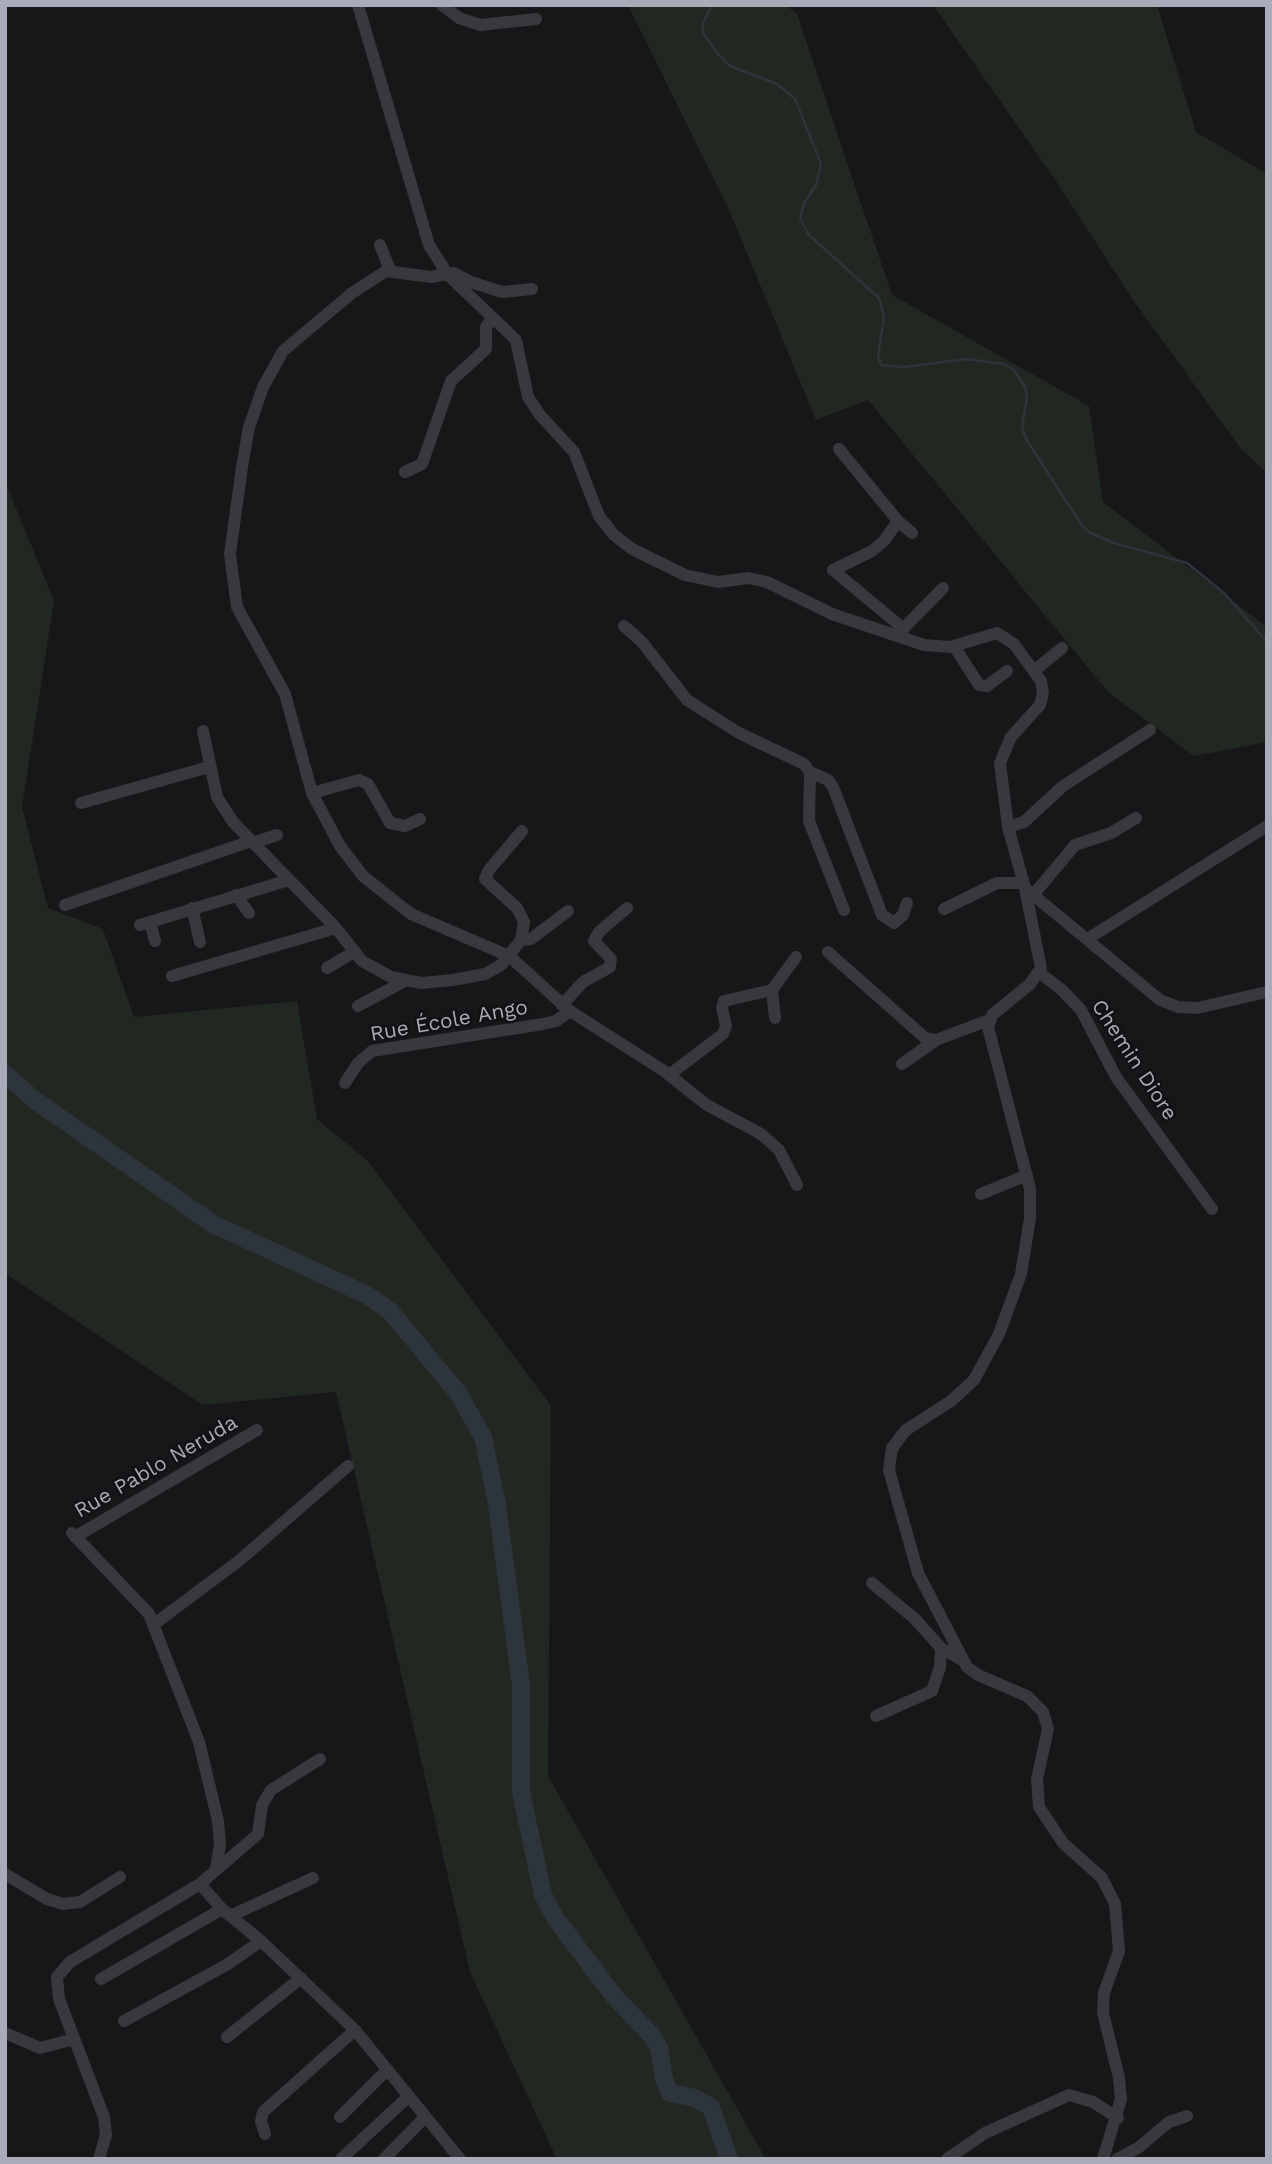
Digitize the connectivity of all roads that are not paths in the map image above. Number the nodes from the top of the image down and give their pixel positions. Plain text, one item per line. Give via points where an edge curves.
1 (358, 5) edge
2 (442, 5) edge
3 (536, 19) dead end
4 (380, 245) dead end
5 (390, 270) junction
6 (448, 275) junction
7 (532, 289) dead end
8 (492, 318) junction
9 (839, 449) dead end
10 (405, 472) dead end
11 (898, 521) junction
12 (912, 533) dead end
13 (943, 588) dead end
14 (624, 626) dead end
15 (900, 632) junction
16 (954, 646) junction
17 (1062, 648) dead end
18 (1035, 670) junction
19 (1007, 671) dead end
20 (1150, 730) dead end
21 (203, 731) dead end
22 (209, 767) junction
23 (810, 772) junction
24 (312, 793) junction
25 (81, 803) dead end
26 (1136, 818) dead end
27 (421, 819) dead end
28 (1267, 825) edge
29 (1009, 827) junction
30 (522, 831) dead end
31 (277, 835) dead end
32 (251, 842) junction
33 (289, 880) junction
34 (1027, 888) junction
35 (236, 895) junction
36 (907, 903) dead end
37 (65, 905) dead end
38 (192, 908) junction
39 (627, 908) dead end
40 (944, 909) dead end
41 (844, 910) dead end
42 (568, 911) dead end
43 (249, 913) dead end
44 (336, 928) junction
45 (1089, 938) junction
46 (521, 940) junction
47 (155, 941) dead end
48 (200, 942) dead end
49 (354, 952) junction
50 (828, 952) dead end
51 (509, 956) junction
52 (796, 957) dead end
53 (327, 968) dead end
54 (1040, 973) junction
55 (172, 976) dead end
56 (405, 981) junction
57 (772, 990) junction
58 (1267, 992) edge
59 (358, 1006) dead end
60 (566, 1008) junction
61 (775, 1018) dead end
62 (989, 1020) junction
63 (936, 1040) junction
64 (902, 1064) dead end
65 (669, 1075) junction
66 (345, 1083) dead end
67 (1027, 1175) junction
68 (797, 1185) dead end
69 (981, 1194) dead end
70 (1212, 1209) dead end
71 (257, 1430) dead end
72 (348, 1466) dead end
73 (872, 1583) dead end
74 (153, 1625) junction
75 (941, 1648) junction
76 (964, 1661) junction
77 (876, 1716) dead end
78 (320, 1759) dead end
79 (216, 1869) junction
80 (5, 1874) edge
81 (120, 1877) dead end
82 (313, 1878) dead end
83 (200, 1884) junction
84 (226, 1912) junction
85 (261, 1941) junction
86 (300, 1978) junction
87 (101, 1979) dead end
88 (124, 2021) dead end
89 (355, 2030) junction
90 (5, 2033) edge
91 (227, 2037) dead end
92 (74, 2039) junction
93 (387, 2070) junction
94 (408, 2097) junction
95 (1187, 2116) dead end
96 (340, 2117) dead end
97 (424, 2118) junction
98 (1118, 2118) junction
99 (265, 2134) dead end
100 (99, 2159) edge
101 (341, 2159) edge
102 (384, 2159) edge
103 (460, 2159) edge
104 (947, 2159) edge
105 (1103, 2159) edge
106 (1117, 2159) edge

1 - 6 street via 422,229
2 - 3 street via 459,18 480,25
4 - 5 street
5 - 6 street
5 - 24 street, Rue École Ango via 371,278 283,351 268,374 249,426 240,480 230,554 232,591 245,624 285,694
6 - 7 street via 454,273 502,292
6 - 8 street
8 - 10 street via 486,327 486,349 451,381 426,467
8 - 15 street via 516,340 528,397 574,452 599,516 623,543 685,575 718,582 748,578 767,582 832,614
9 - 11 street
11 - 12 street
11 - 15 street via 872,551 834,570
13 - 15 street
14 - 23 street via 687,700 739,733 804,764
15 - 16 street via 924,645
16 - 18 street via 997,634 1007,637
16 - 19 street via 979,685 987,686
17 - 18 street
18 - 29 street via 1042,699 1005,744 999,763
20 - 29 street via 1063,786 1024,822
21 - 22 street
22 - 25 street
22 - 32 street via 224,809
23 - 36 street via 833,787 882,915 894,923
23 - 41 street via 809,821
24 - 27 street via 359,780 368,784 390,823 405,826
24 - 51 street, Rue École Ango via 351,863 394,903 431,925
26 - 34 street via 1111,833 1075,845
28 - 45 street
29 - 34 street
30 - 46 street via 485,879 522,915
31 - 32 street
32 - 33 street
32 - 37 street
33 - 35 street
33 - 44 street
34 - 40 street via 997,883
34 - 45 street, Chemin Diore
34 - 54 street via 1042,962
35 - 38 street
35 - 43 street
38 - 47 street via 145,923
38 - 48 street
39 - 60 street, Rue École Ango via 594,940 611,959 610,967 583,982
42 - 46 street via 531,939
44 - 49 street
44 - 55 street
45 - 58 street, Chemin Diore via 1144,988 1178,1007 1218,1005
46 - 51 street
49 - 53 street
49 - 56 street via 371,967
50 - 63 street via 917,1034
51 - 56 street via 494,970 476,976
51 - 60 street, Rue École Ango
52 - 57 street
54 - 62 street
54 - 70 street, Chemin Diore via 1080,1010 1116,1077
56 - 59 street
57 - 61 street
57 - 65 street via 724,1001 723,1034
60 - 65 street, Rue École Ango
60 - 66 street, Rue École Ango via 556,1021 543,1024 372,1051
62 - 63 street
62 - 67 street via 996,1070
63 - 64 street
65 - 68 street, Rue École Ango via 706,1105 772,1142
67 - 69 street
67 - 76 street via 1030,1218 1021,1273 985,1363 962,1392 906,1430 890,1454 891,1476 918,1573
71 - 74 street, Rue Pablo Neruda via 74,1535 149,1614
72 - 74 street via 240,1560
73 - 75 street
74 - 79 street, Rue Pablo Neruda via 199,1742 219,1821
75 - 76 street
75 - 77 street via 932,1690
76 - 98 street via 978,1675 1027,1696 1043,1712 1048,1729 1037,1779 1039,1807 1063,1843 1102,1878 1115,1904 1119,1951 1103,2004 1121,2088
78 - 79 street via 271,1790 262,1805 258,1834
79 - 83 street
80 - 81 street via 63,1904 80,1902
82 - 84 street
83 - 84 street
83 - 92 street via 69,1962 59,1973 60,1999
84 - 85 street
84 - 87 street
85 - 86 street
85 - 88 street
86 - 89 street
86 - 91 street
89 - 93 street
89 - 99 street via 263,2112
90 - 92 street via 40,2048
92 - 100 street via 106,2129
93 - 94 street
93 - 96 street
94 - 97 street
94 - 101 street
95 - 106 street via 1169,2122
97 - 102 street
97 - 103 street
98 - 104 street via 1093,2102 1069,2095 985,2133
98 - 105 street

